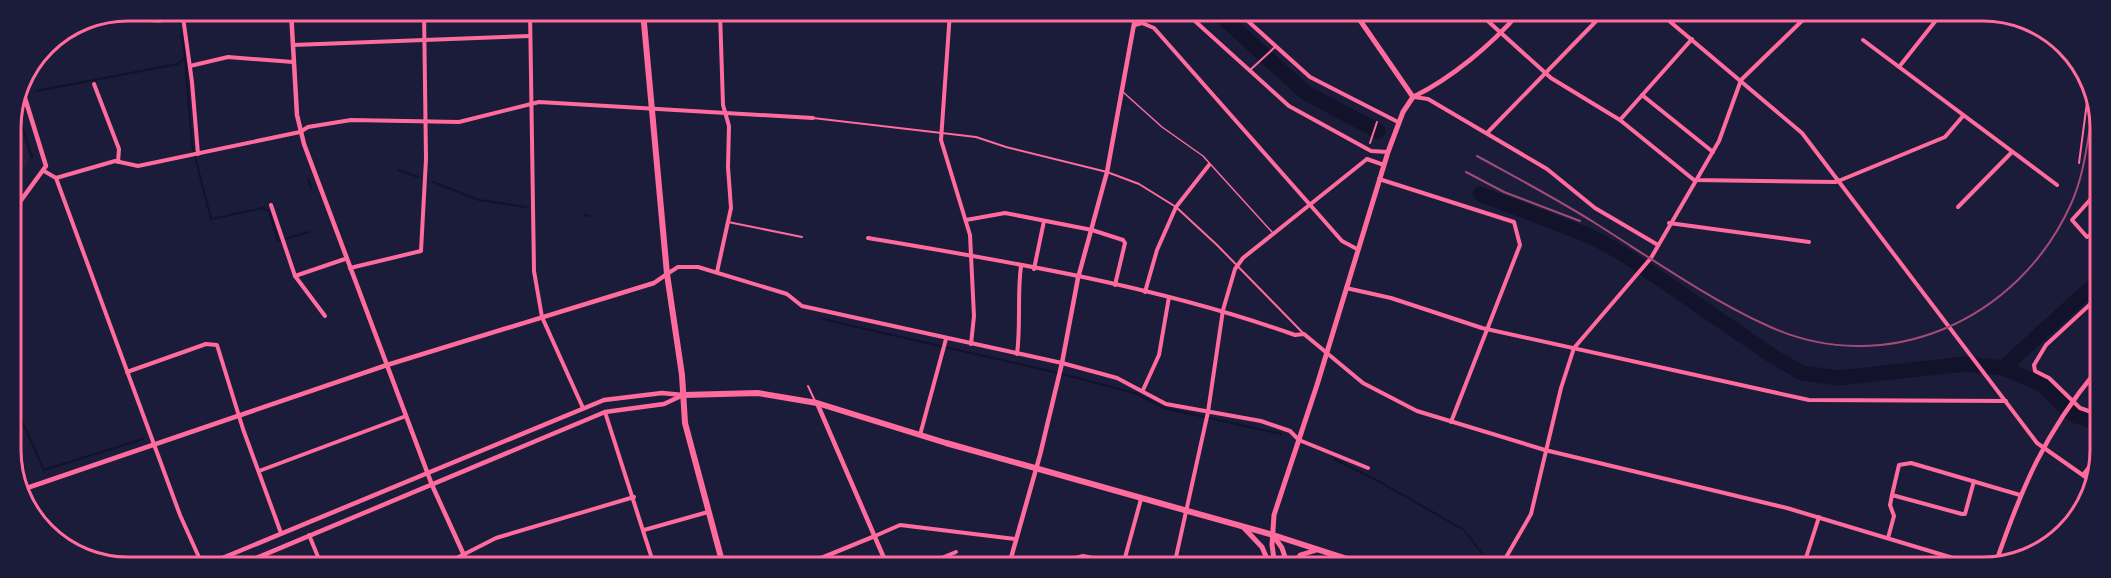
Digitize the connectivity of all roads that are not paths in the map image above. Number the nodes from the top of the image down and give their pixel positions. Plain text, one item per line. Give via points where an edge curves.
1 (184, 21) edge
2 (291, 21) edge
3 (424, 21) edge
4 (530, 21) edge
5 (644, 21) edge
6 (720, 21) edge
7 (949, 21) edge
8 (1136, 21) edge
9 (1195, 21) edge
10 (1247, 21) edge
11 (1361, 21) edge
12 (1488, 21) edge
13 (1512, 21) edge
14 (1596, 21) edge
15 (1670, 21) edge
16 (1802, 21) edge
17 (1935, 21) edge
18 (1135, 25) junction
19 (1501, 33) junction
20 (530, 36) junction
21 (1692, 39) junction
22 (425, 40) junction
23 (1863, 40) dead end
24 (292, 45) junction
25 (1275, 47) junction
26 (293, 62) junction
27 (190, 66) junction
28 (1899, 67) junction
29 (1249, 71) junction
30 (1544, 73) junction
31 (1741, 80) junction
32 (94, 84) dead end
33 (1122, 92) junction
34 (1642, 95) junction
35 (1413, 97) junction
36 (25, 99) edge
37 (532, 103) junction
38 (2087, 103) edge
39 (653, 108) junction
40 (727, 112) junction
41 (1963, 116) junction
42 (813, 118) joint
43 (1620, 120) junction
44 (426, 121) junction
45 (1377, 122) dead end
46 (1398, 122) junction
47 (300, 132) junction
48 (942, 132) junction
49 (1487, 133) junction
50 (1370, 143) dead end
51 (1368, 149) junction
52 (1388, 152) junction
53 (1713, 152) junction
54 (2012, 152) junction
55 (198, 154) junction
56 (1367, 159) junction
57 (118, 162) junction
58 (2079, 163) dead end
59 (1209, 165) junction
60 (1384, 165) junction
61 (44, 171) junction
62 (1107, 172) junction
63 (56, 178) junction
64 (1379, 179) junction
65 (1694, 180) junction
66 (1839, 181) junction
67 (2057, 185) dead end
68 (2090, 200) edge
69 (21, 201) edge
70 (272, 205) dead end
71 (1310, 206) junction
72 (1176, 207) junction
73 (1958, 207) dead end
74 (966, 220) junction
75 (1044, 221) junction
76 (728, 222) junction
77 (1669, 223) junction
78 (1092, 230) junction
79 (1273, 233) junction
80 (2090, 235) edge
81 (802, 237) dead end
82 (868, 238) dead end
83 (1809, 242) dead end
84 (1658, 245) junction
85 (1357, 249) junction
86 (970, 255) junction
87 (345, 259) junction
88 (1237, 264) junction
89 (1021, 266) junction
90 (350, 268) junction
91 (1034, 269) junction
92 (717, 272) junction
93 (667, 274) junction
94 (295, 276) junction
95 (1078, 278) junction
96 (1115, 285) junction
97 (1346, 288) junction
98 (1145, 292) junction
99 (1169, 297) junction
100 (2090, 304) edge
101 (1223, 310) junction
102 (325, 316) dead end
103 (543, 317) junction
104 (1488, 329) junction
105 (1304, 334) junction
106 (946, 342) junction
107 (971, 344) junction
108 (1574, 348) junction
109 (1326, 352) junction
110 (1017, 354) junction
111 (1062, 363) junction
112 (387, 365) junction
113 (127, 372) junction
114 (2090, 378) edge
115 (808, 386) dead end
116 (1143, 390) junction
117 (683, 395) junction
118 (2072, 400) junction
119 (2006, 401) junction
120 (817, 404) junction
121 (583, 408) junction
122 (605, 412) junction
123 (1208, 412) junction
124 (2090, 412) edge
125 (406, 416) junction
126 (240, 418) junction
127 (1451, 422) junction
128 (920, 435) junction
129 (1299, 440) junction
130 (155, 446) junction
131 (2043, 446) junction
132 (1545, 450) junction
133 (1368, 468) dead end
134 (2088, 468) edge
135 (1036, 469) junction
136 (259, 471) junction
137 (428, 472) junction
138 (2083, 475) junction
139 (2086, 477) edge
140 (1974, 481) junction
141 (432, 485) junction
142 (29, 490) edge
143 (1892, 495) junction
144 (2020, 495) junction
145 (634, 497) junction
146 (1141, 499) junction
147 (1186, 511) junction
148 (708, 512) junction
149 (1819, 517) junction
150 (1243, 527) junction
151 (644, 530) junction
152 (281, 533) junction
153 (309, 535) junction
154 (1273, 535) junction
155 (875, 536) junction
156 (1888, 538) junction
157 (1016, 539) junction
158 (1319, 550) junction
159 (956, 552) dead end
160 (464, 553) junction
161 (1998, 556) edge
162 (199, 557) edge
163 (224, 557) edge
164 (258, 557) edge
165 (318, 557) edge
166 (457, 557) edge
167 (465, 557) edge
168 (652, 557) edge
169 (721, 557) edge
170 (824, 557) edge
171 (884, 557) edge
172 (944, 557) edge
173 (1011, 557) edge
174 (1125, 557) edge
175 (1176, 557) edge
176 (1266, 557) edge
177 (1274, 557) edge
178 (1285, 557) edge
179 (1299, 557) edge
180 (1341, 557) edge
181 (1506, 557) edge
182 (1806, 557) edge
183 (1950, 557) edge

1 - 27 street
2 - 24 street
3 - 22 street
4 - 20 street
5 - 39 highway
6 - 40 street via 723,105
7 - 48 street
8 - 18 street
9 - 29 street
10 - 25 street
11 - 35 main road
12 - 19 street
13 - 19 street
14 - 30 street
15 - 21 street
16 - 31 street
17 - 28 street
18 - 33 street
18 - 71 street via 1142,23 1154,28
19 - 30 street
19 - 35 street via 1430,89
20 - 22 street
20 - 37 street
21 - 31 street
21 - 34 street
22 - 24 street
22 - 44 street
23 - 28 street
24 - 26 street
25 - 29 street
25 - 46 street via 1320,84
26 - 27 street via 228,57
26 - 47 street
27 - 55 street
28 - 41 street
29 - 51 street via 1295,109
30 - 43 street
30 - 49 street
31 - 53 street
31 - 66 street via 1802,133
32 - 57 street via 118,149
33 - 59 lane via 1203,156
33 - 62 street
34 - 43 street
34 - 53 street
35 - 46 main road
35 - 49 street via 1428,99
36 - 61 street via 44,155
37 - 39 street
37 - 44 street via 459,122
37 - 103 street via 534,271
38 - 58 street
39 - 40 street
39 - 93 highway
40 - 42 street
40 - 76 street via 731,208
41 - 54 street
41 - 66 street via 1946,137
42 - 48 street
43 - 65 street
44 - 47 street via 340,120
44 - 90 street via 421,251
45 - 50 street
46 - 52 main road
47 - 55 street
47 - 87 street
48 - 62 street via 976,136
48 - 74 street via 941,140
49 - 84 street via 1547,169 1595,208
51 - 52 street
51 - 56 street
52 - 60 main road
53 - 65 street
54 - 67 street
54 - 73 street
55 - 57 street via 138,166
56 - 60 street
56 - 71 street
57 - 63 street
59 - 72 street
59 - 79 lane
60 - 64 main road
61 - 63 street
61 - 69 street
62 - 72 street via 1139,184
62 - 78 street
63 - 113 street
64 - 85 main road
64 - 104 street via 1516,224 1520,245
65 - 66 street
65 - 77 street
66 - 119 street
68 - 80 street via 2072,220 2086,237
70 - 94 street
71 - 79 street
71 - 85 street via 1342,241
72 - 88 street
72 - 98 street via 1157,250
74 - 75 street via 1005,213
74 - 86 street
75 - 78 street
75 - 91 street
76 - 81 street
76 - 92 street
77 - 83 street
77 - 84 street
78 - 95 street
78 - 96 street via 1125,243
79 - 88 street
82 - 86 street
84 - 108 street via 1640,273
85 - 97 main road
86 - 89 street
86 - 107 street via 974,316
87 - 90 street
87 - 94 street
88 - 101 street
88 - 105 street
89 - 91 street
89 - 110 street
90 - 112 street
91 - 95 street
92 - 93 street via 690,266
92 - 106 street via 796,299 802,306
93 - 103 street via 654,283
93 - 117 highway
94 - 102 street
95 - 96 street
95 - 111 street
96 - 98 street
97 - 104 street
97 - 109 main road
98 - 99 street
99 - 101 street
99 - 116 street via 1159,355
100 - 118 street via 2046,345 2034,365 2035,371 2049,378
101 - 105 street via 1295,335
101 - 123 street
103 - 112 street
103 - 121 street
104 - 108 street
104 - 127 street
105 - 109 street
106 - 107 street
106 - 128 street
107 - 110 street
108 - 119 street via 1809,400
108 - 132 street
109 - 127 street via 1369,386 1407,406
109 - 129 main road
110 - 111 street
111 - 116 street via 1117,378
111 - 135 street
112 - 125 street
112 - 126 street
113 - 126 street via 213,343 217,345
113 - 130 street
114 - 118 street
115 - 120 street
116 - 123 street via 1166,404
117 - 120 highway via 758,393
117 - 121 street via 616,397
117 - 122 street via 664,404
117 - 148 highway via 686,431
118 - 124 street
118 - 131 street
119 - 131 street
120 - 128 highway
120 - 155 street
121 - 137 street
122 - 141 street
122 - 145 street
123 - 129 street via 1290,430
123 - 147 street
125 - 136 street
125 - 137 street
126 - 130 street
126 - 136 street
127 - 132 street
128 - 135 highway
129 - 133 street
129 - 154 main road via 1274,515
130 - 142 street
130 - 162 street
131 - 138 street
131 - 144 street
132 - 149 street
132 - 181 street via 1531,514
134 - 138 street
135 - 146 highway
135 - 157 street
136 - 152 street
137 - 141 street
137 - 152 street
138 - 139 street
140 - 143 street via 1904,463 1899,465
140 - 143 street via 1965,514
140 - 144 street
141 - 153 street
141 - 160 street
143 - 156 street via 1894,516
144 - 161 street
145 - 151 street
145 - 160 street via 495,538
146 - 147 highway
146 - 174 street
147 - 150 highway
147 - 175 street
148 - 151 street
148 - 169 highway
149 - 156 street
149 - 182 street
150 - 154 highway
150 - 176 main road
151 - 168 street
152 - 163 street
153 - 164 street
153 - 165 street
154 - 158 highway
154 - 177 main road
154 - 178 main road
155 - 157 street via 900,525
155 - 170 street
155 - 171 street
156 - 183 street
157 - 173 street
158 - 179 street
158 - 180 highway
159 - 172 street
160 - 166 street
160 - 167 street

